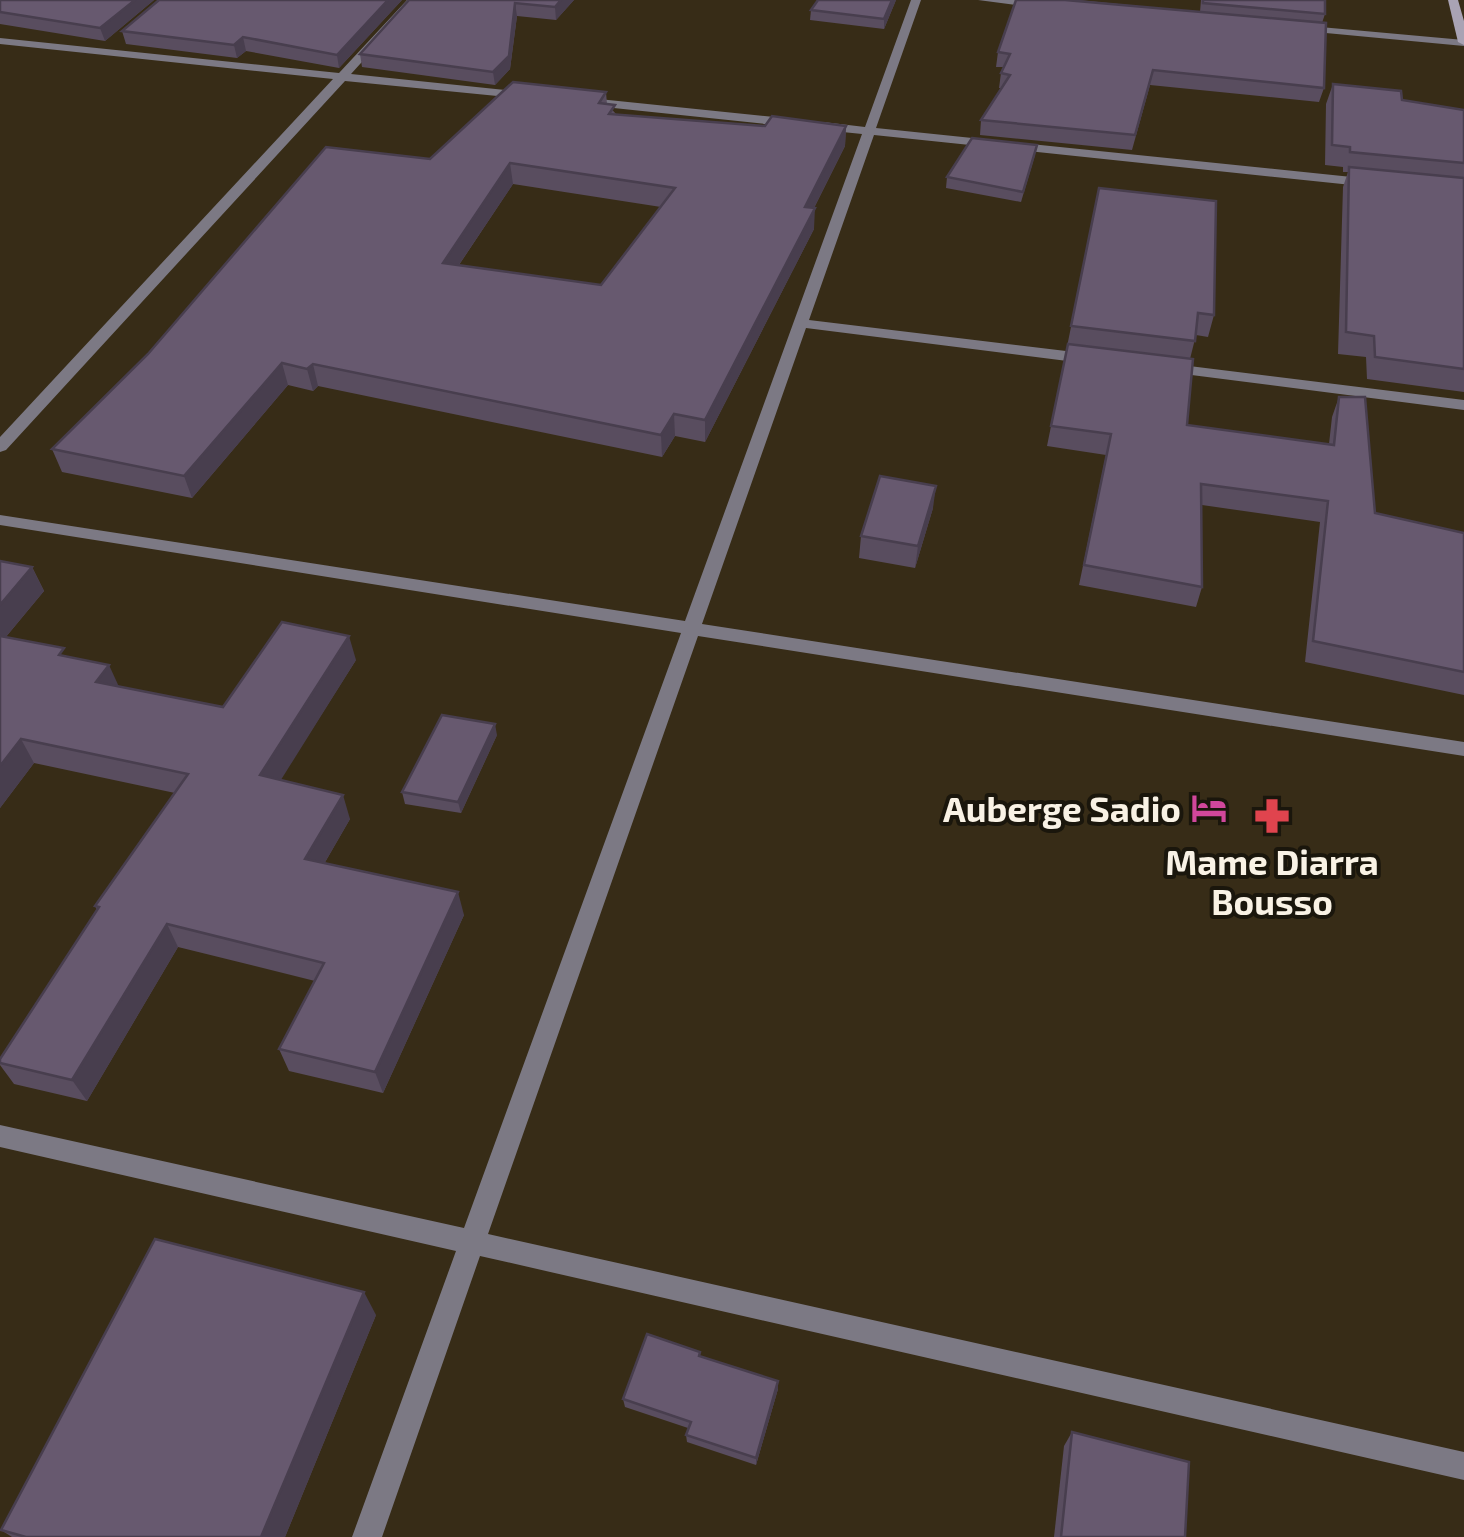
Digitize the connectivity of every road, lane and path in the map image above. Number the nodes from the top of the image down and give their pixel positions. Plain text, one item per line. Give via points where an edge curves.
1 (413, 0) edge
2 (916, 0) edge
3 (983, 0) edge
4 (1454, 0) edge
5 (1060, 7) edge
6 (1291, 27) edge
7 (0, 42) edge
8 (116, 42) dead end
9 (1464, 42) edge
10 (104, 52) junction
11 (342, 77) junction
12 (538, 97) edge
13 (576, 101) edge
14 (869, 131) junction
15 (1385, 184) edge
16 (800, 323) junction
17 (1113, 362) edge
18 (1152, 367) edge
19 (1464, 406) edge
20 (0, 446) edge
21 (0, 520) edge
22 (692, 628) junction
23 (1464, 749) edge
24 (0, 1136) edge
25 (473, 1242) junction
26 (1464, 1466) edge
27 (368, 1537) edge

1 - 11 street
2 - 14 street
3 - 5 street
4 - 9 street
6 - 9 street
7 - 10 street
8 - 10 street
10 - 11 street
11 - 12 street
11 - 20 street
13 - 14 street
14 - 15 street
14 - 16 street
16 - 17 street
16 - 22 street
18 - 19 street
21 - 22 street
22 - 23 street
22 - 25 street
24 - 25 street
25 - 26 street
25 - 27 street

